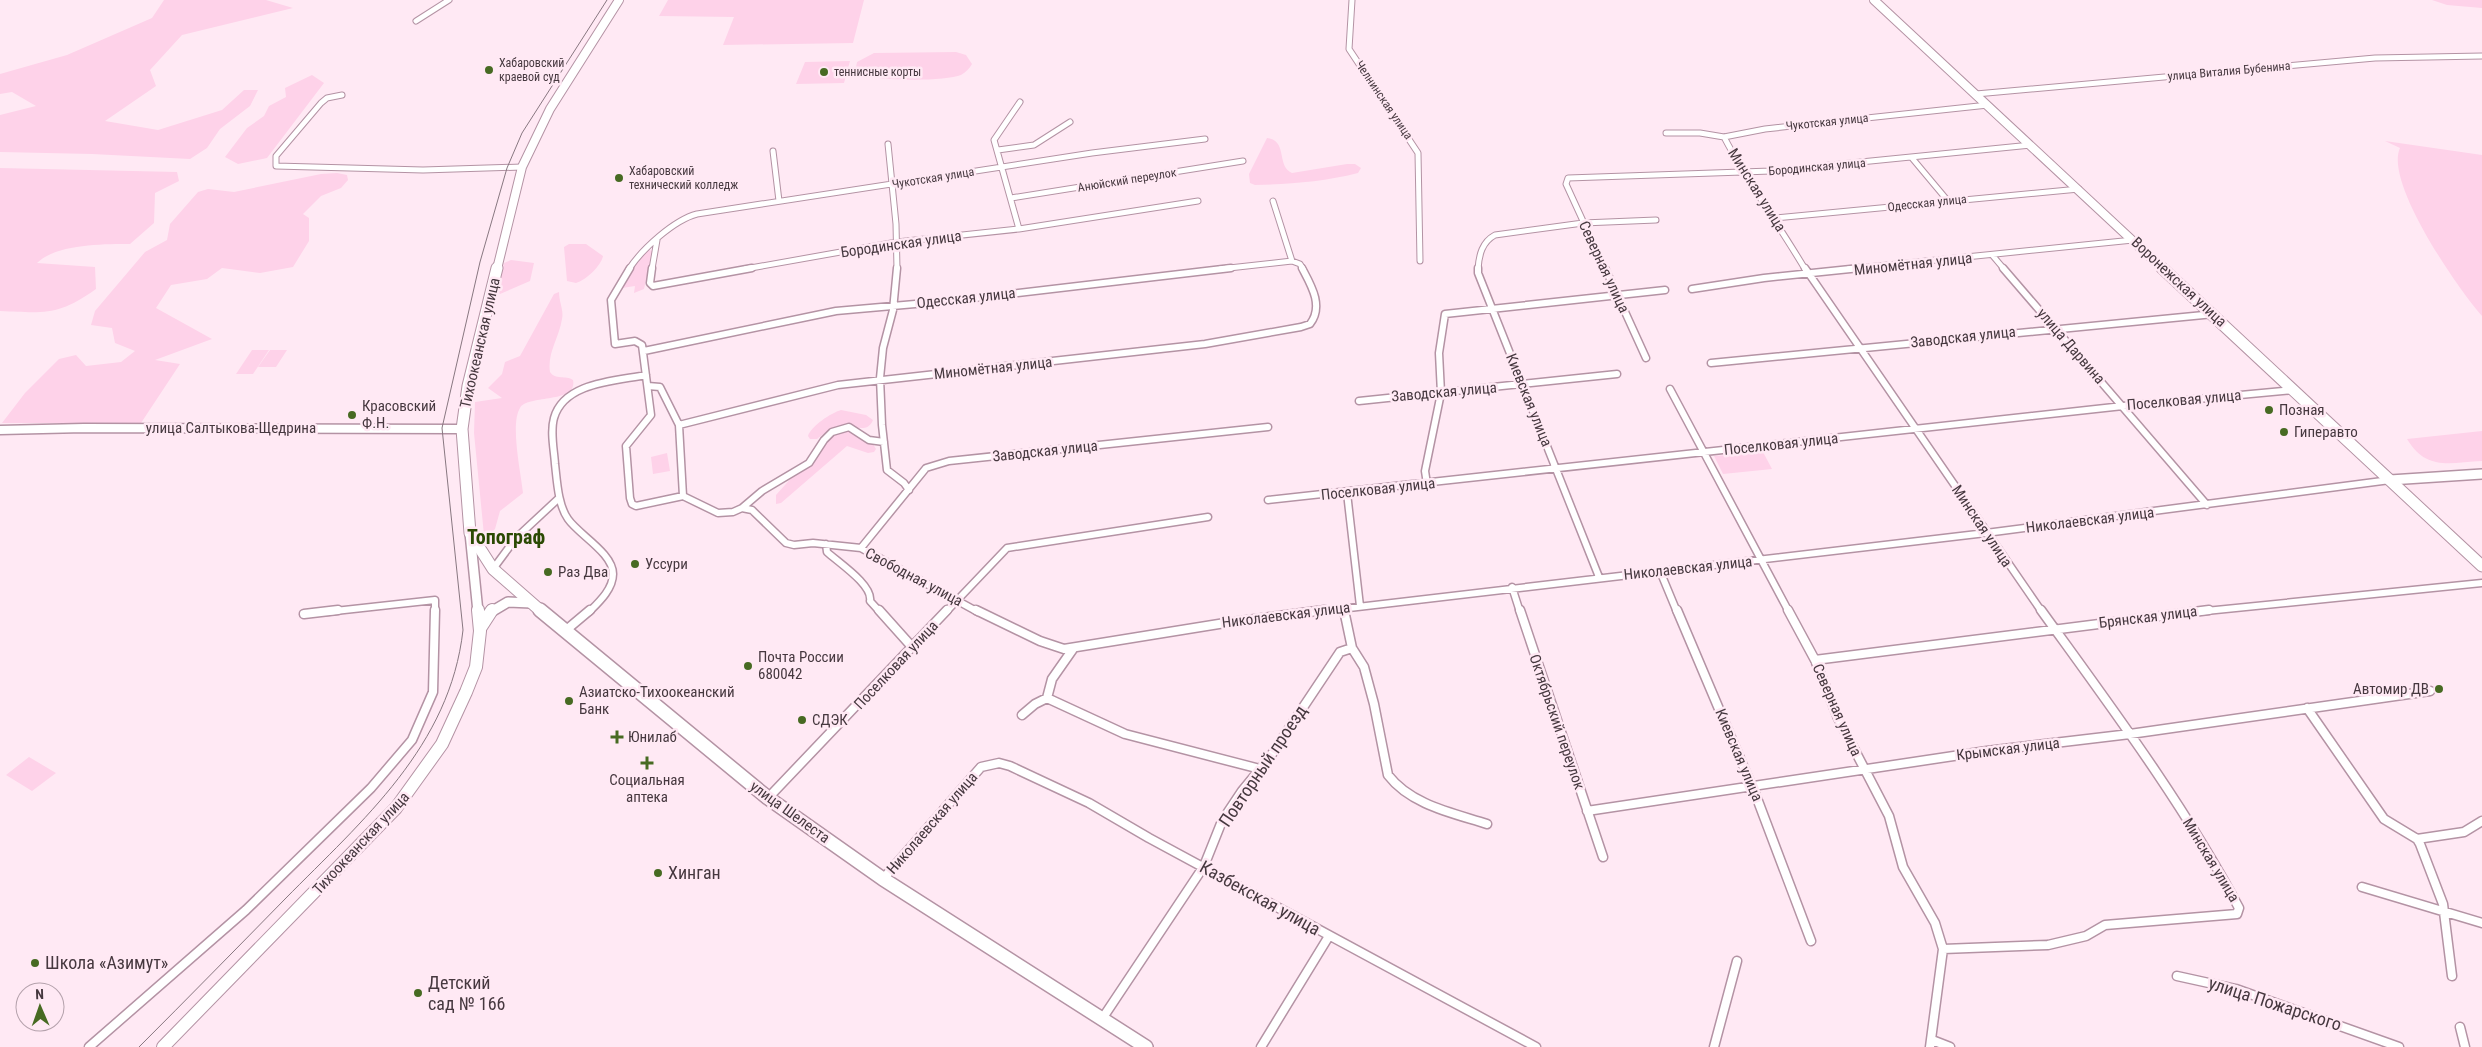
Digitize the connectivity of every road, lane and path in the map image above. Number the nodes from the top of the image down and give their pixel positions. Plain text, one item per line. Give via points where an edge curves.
1 (449, 0) edge
2 (619, 0) edge
3 (1352, 0) edge
4 (1874, 0) edge
5 (416, 21) dead end
6 (2482, 56) edge
7 (1976, 94) junction
8 (342, 95) dead end
9 (1020, 102) dead end
10 (1988, 105) junction
11 (1070, 122) dead end
12 (1666, 133) dead end
13 (1724, 137) junction
14 (1205, 139) dead end
15 (888, 144) dead end
16 (2031, 145) junction
17 (998, 150) junction
18 (773, 151) dead end
19 (1912, 158) junction
20 (1243, 161) dead end
21 (522, 167) junction
22 (1002, 167) junction
23 (1742, 172) junction
24 (1571, 178) joint
25 (892, 185) junction
26 (2079, 189) junction
27 (1011, 198) junction
28 (778, 201) junction
29 (1273, 201) dead end
30 (1948, 201) junction
31 (1198, 202) dead end
32 (1775, 218) junction
33 (1656, 220) dead end
34 (1583, 223) junction
35 (1019, 228) junction
36 (657, 240) junction
37 (2134, 240) junction
38 (897, 242) junction
39 (1993, 256) junction
40 (1420, 261) dead end
41 (1292, 262) junction
42 (1808, 274) junction
43 (1665, 290) dead end
44 (1692, 290) dead end
45 (1617, 295) junction
46 (894, 305) junction
47 (1491, 309) junction
48 (2214, 314) junction
49 (2056, 328) junction
50 (1861, 348) junction
51 (644, 351) junction
52 (1646, 358) dead end
53 (1711, 363) dead end
54 (1617, 374) dead end
55 (646, 375) junction
56 (881, 380) junction
57 (1524, 384) junction
58 (648, 386) junction
59 (1670, 389) dead end
60 (2294, 390) junction
61 (1441, 392) junction
62 (1359, 401) dead end
63 (2122, 406) junction
64 (679, 425) junction
65 (1268, 427) dead end
66 (462, 429) junction
67 (1917, 429) junction
68 (0, 430) edge
69 (884, 442) junction
70 (1705, 452) junction
71 (1557, 470) junction
72 (2482, 474) edge
73 (2390, 480) junction
74 (1427, 484) junction
75 (908, 490) junction
76 (1347, 493) junction
77 (683, 496) junction
78 (560, 498) junction
79 (1268, 500) dead end
80 (2207, 505) junction
81 (742, 508) junction
82 (1208, 517) dead end
83 (470, 533) junction
84 (1986, 533) junction
85 (826, 544) junction
86 (861, 548) junction
87 (1761, 560) junction
88 (2482, 566) edge
89 (493, 569) junction
90 (1660, 571) junction
91 (1599, 577) junction
92 (2482, 582) edge
93 (1512, 587) junction
94 (956, 601) junction
95 (531, 604) junction
96 (1360, 606) junction
97 (1342, 608) junction
98 (304, 614) dead end
99 (2055, 630) junction
100 (480, 631) junction
101 (565, 631) junction
102 (913, 648) junction
103 (1352, 648) junction
104 (1073, 649) junction
105 (1815, 660) junction
106 (2430, 691) dead end
107 (1047, 698) junction
108 (2307, 708) junction
109 (1022, 715) dead end
110 (2130, 734) junction
111 (981, 767) joint
112 (1260, 769) junction
113 (1865, 770) junction
114 (1754, 787) junction
115 (768, 798) junction
116 (1587, 811) junction
117 (2482, 821) edge
118 (1487, 824) dead end
119 (2417, 839) junction
120 (1603, 856) dead end
121 (1204, 866) junction
122 (883, 879) junction
123 (2362, 888) dead end
124 (2445, 912) junction
125 (2482, 923) edge
126 (1329, 936) junction
127 (1811, 941) dead end
128 (1944, 949) junction
129 (1738, 961) dead end
130 (2177, 976) dead end
131 (2452, 976) dead end
132 (1102, 1019) junction
133 (2460, 1027) dead end
134 (1931, 1043) edge
135 (89, 1047) edge
136 (163, 1047) edge
137 (1146, 1047) edge
138 (1261, 1047) edge
139 (1536, 1047) edge
140 (1714, 1047) edge
141 (1950, 1047) edge
142 (2399, 1047) edge
143 (2465, 1047) edge

1 - 5 street
2 - 21 main road, Тихоокеанская улица via 550,109
3 - 40 street, Челнинская улица via 1349,49 1418,153
4 - 7 main road, Воронежская улица
6 - 7 street, улица Виталия Бубенина via 2375,58
7 - 10 main road, Воронежская улица
8 - 21 street via 327,98 321,103 276,156 276,166 423,170
9 - 17 street via 994,140
10 - 13 street, Чукотская улица via 1765,129
10 - 16 main road, Воронежская улица
11 - 17 street via 1034,145
12 - 13 street, Чукотская улица
13 - 23 street, Минская улица
14 - 22 street, Чукотская улица
15 - 25 street
16 - 19 street, Бородинская улица
16 - 26 main road, Воронежская улица
17 - 22 street
18 - 28 street
19 - 23 street, Бородинская улица
19 - 30 street
20 - 27 street, Анюйский переулок
21 - 66 main road, Тихоокеанская улица via 468,386
22 - 25 street, Чукотская улица
22 - 27 street
23 - 24 street, Бородинская улица
23 - 32 street, Минская улица
24 - 34 street, Северная улица via 1566,180 1566,184
25 - 28 street, Чукотская улица
25 - 38 street
26 - 30 street, Одесская улица
26 - 37 main road, Воронежская улица
27 - 35 street
28 - 36 street, Чукотская улица via 686,217 665,230
29 - 41 street
30 - 32 street, Одесская улица
31 - 35 street, Бородинская улица
32 - 42 street, Минская улица
33 - 34 street
34 - 45 street, Северная улица
34 - 47 street, Киевская улица via 1503,234 1486,240 1478,262 1478,273
35 - 38 street, Бородинская улица
36 - 38 street, Бородинская улица via 650,283 653,286
36 - 51 street, Чукотская улица via 635,260 611,300 615,344 638,342
37 - 39 street, Миномётная улица
37 - 48 main road, Воронежская улица
38 - 46 street
39 - 42 street, Миномётная улица
39 - 49 street, улица Дарвина
41 - 46 street, Одесская улица
41 - 56 street, Миномётная улица via 1300,264 1311,286 1316,315 1310,324 1283,332 1205,344
42 - 44 street, Миномётная улица
42 - 50 street, Минская улица
43 - 45 street
45 - 47 street
45 - 52 street, Северная улица
46 - 51 street, Одесская улица via 836,312
46 - 56 street via 883,348
47 - 57 street, Киевская улица
47 - 61 street via 1444,314 1439,353
48 - 49 street, Заводская улица
48 - 60 main road, Воронежская улица
49 - 50 street, Заводская улица
49 - 63 street, улица Дарвина
50 - 53 street, Заводская улица
50 - 67 street, Минская улица
51 - 55 street
54 - 57 street, Заводская улица
55 - 58 street
55 - 78 street via 585,387 559,408 553,420
56 - 64 street, Миномётная улица via 838,385
56 - 69 street
57 - 61 street, Заводская улица
57 - 71 street, Киевская улица
58 - 64 street via 660,387
58 - 77 street via 651,415 626,446 625,452 630,498 636,506
59 - 70 street, Северная улица
60 - 63 street, Поселковая улица
60 - 73 main road, Воронежская улица
61 - 62 street, Заводская улица
61 - 74 street via 1425,470
63 - 67 street, Поселковая улица
63 - 80 street, улица Дарвина
64 - 77 street
65 - 75 street, Заводская улица via 949,461 926,468
66 - 68 street, улица Салтыкова-Щедрина
66 - 83 main road, Тихоокеанская улица
67 - 70 street, Поселковая улица
67 - 84 street, Минская улица
69 - 75 street via 887,470
69 - 81 street via 869,440 849,427 834,430 826,434 805,467 765,489
70 - 71 street, Поселковая улица
70 - 87 street, Северная улица
71 - 74 street, Поселковая улица
71 - 91 street, Киевская улица
72 - 73 main road
73 - 80 street, Николаевская улица
73 - 88 main road, Воронежская улица
74 - 76 street, Поселковая улица
75 - 86 street, Заводская улица
76 - 79 street, Поселковая улица
76 - 96 street
77 - 81 street via 718,513
78 - 89 street via 516,538
78 - 101 street via 569,520 610,560 613,573 608,590
80 - 84 street, Николаевская улица
81 - 85 street, Свободная улица via 755,513 786,543
82 - 94 street, Поселковая улица via 1007,548
83 - 89 main road, улица Шелеста
83 - 100 main road, Тихоокеанская улица
84 - 87 street, Николаевская улица
84 - 99 street, Минская улица
85 - 86 street, Свободная улица
85 - 102 street via 827,552 867,587 870,601
86 - 94 street, Свободная улица
87 - 90 street, Николаевская улица
87 - 105 street, Северная улица
89 - 95 main road, улица Шелеста
90 - 91 street, Николаевская улица
90 - 114 street, Киевская улица
91 - 93 street, Николаевская улица
92 - 99 street, Брянская улица via 2278,602
93 - 96 street, Николаевская улица
93 - 116 street, Октябрьский переулок
94 - 102 street, Поселковая улица
94 - 104 street, Свободная улица via 1040,641
95 - 100 main road via 508,600 484,618
95 - 101 main road, улица Шелеста
96 - 97 street, Николаевская улица
97 - 103 street
97 - 104 street, Николаевская улица via 1225,623
98 - 135 street via 435,600 433,692 412,740 371,788 246,910
99 - 105 street, Брянская улица
99 - 110 street, Минская улица
100 - 136 main road, Тихоокеанская улица via 476,667 455,719 415,785
101 - 115 main road, улица Шелеста
102 - 115 street, Поселковая улица
103 - 112 street, Повторный проезд via 1340,652
103 - 118 street via 1364,668 1392,784 1409,795
104 - 107 street via 1052,679
105 - 113 street, Северная улица via 1838,718
106 - 108 street, Крымская улица
107 - 109 street
107 - 112 street via 1125,734
108 - 110 street, Крымская улица
108 - 119 street via 2384,819
110 - 113 street, Крымская улица
110 - 128 street, Минская улица via 2216,865 2239,908 2237,914 2117,923 2105,925 2086,936 2048,945
111 - 121 street, Казбекская улица via 999,763 1010,766 1089,803
111 - 122 street, Николаевская улица
112 - 121 street, Повторный проезд via 1222,821
113 - 114 street, Крымская улица
113 - 128 street, Северная улица via 1889,816 1903,867 1935,923
114 - 116 street, Крымская улица
114 - 127 street, Киевская улица
115 - 122 main road, улица Шелеста
116 - 120 street, Октябрьский переулок
117 - 119 street via 2464,832
119 - 124 street
121 - 126 street, Казбекская улица
121 - 132 street, Повторный проезд
122 - 132 main road, улица Шелеста
123 - 124 street
124 - 125 street
124 - 131 street
126 - 138 street
126 - 139 street, Казбекская улица
128 - 134 street, Северная улица
129 - 140 street
130 - 142 street, улица Пожарского via 2236,989
132 - 137 main road, улица Шелеста
133 - 143 street
134 - 141 street

